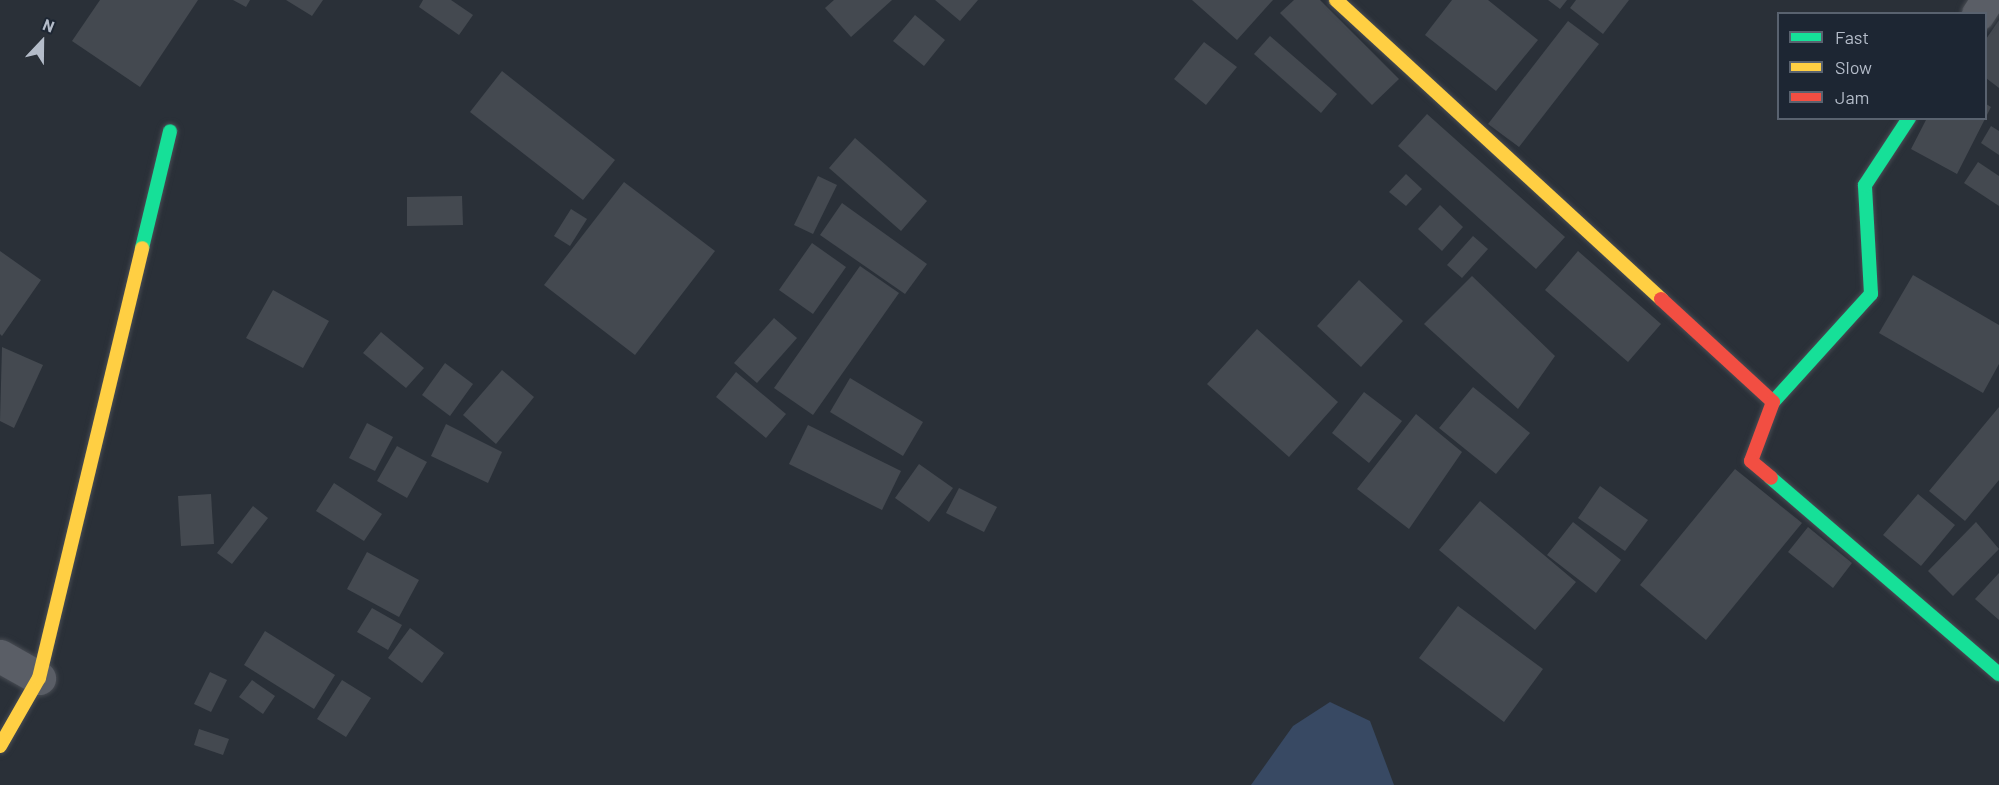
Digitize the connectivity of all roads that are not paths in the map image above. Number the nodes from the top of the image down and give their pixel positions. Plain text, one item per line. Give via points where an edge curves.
1 (1336, 0) edge
2 (1908, 120) edge
3 (170, 132) dead end
4 (1773, 402) junction
5 (0, 656) edge
6 (1999, 674) edge
7 (39, 678) junction
8 (0, 746) edge

1 - 4 street
2 - 4 street via 1865,185 1871,294
3 - 7 street
4 - 6 street via 1751,461
5 - 7 street
7 - 8 street

